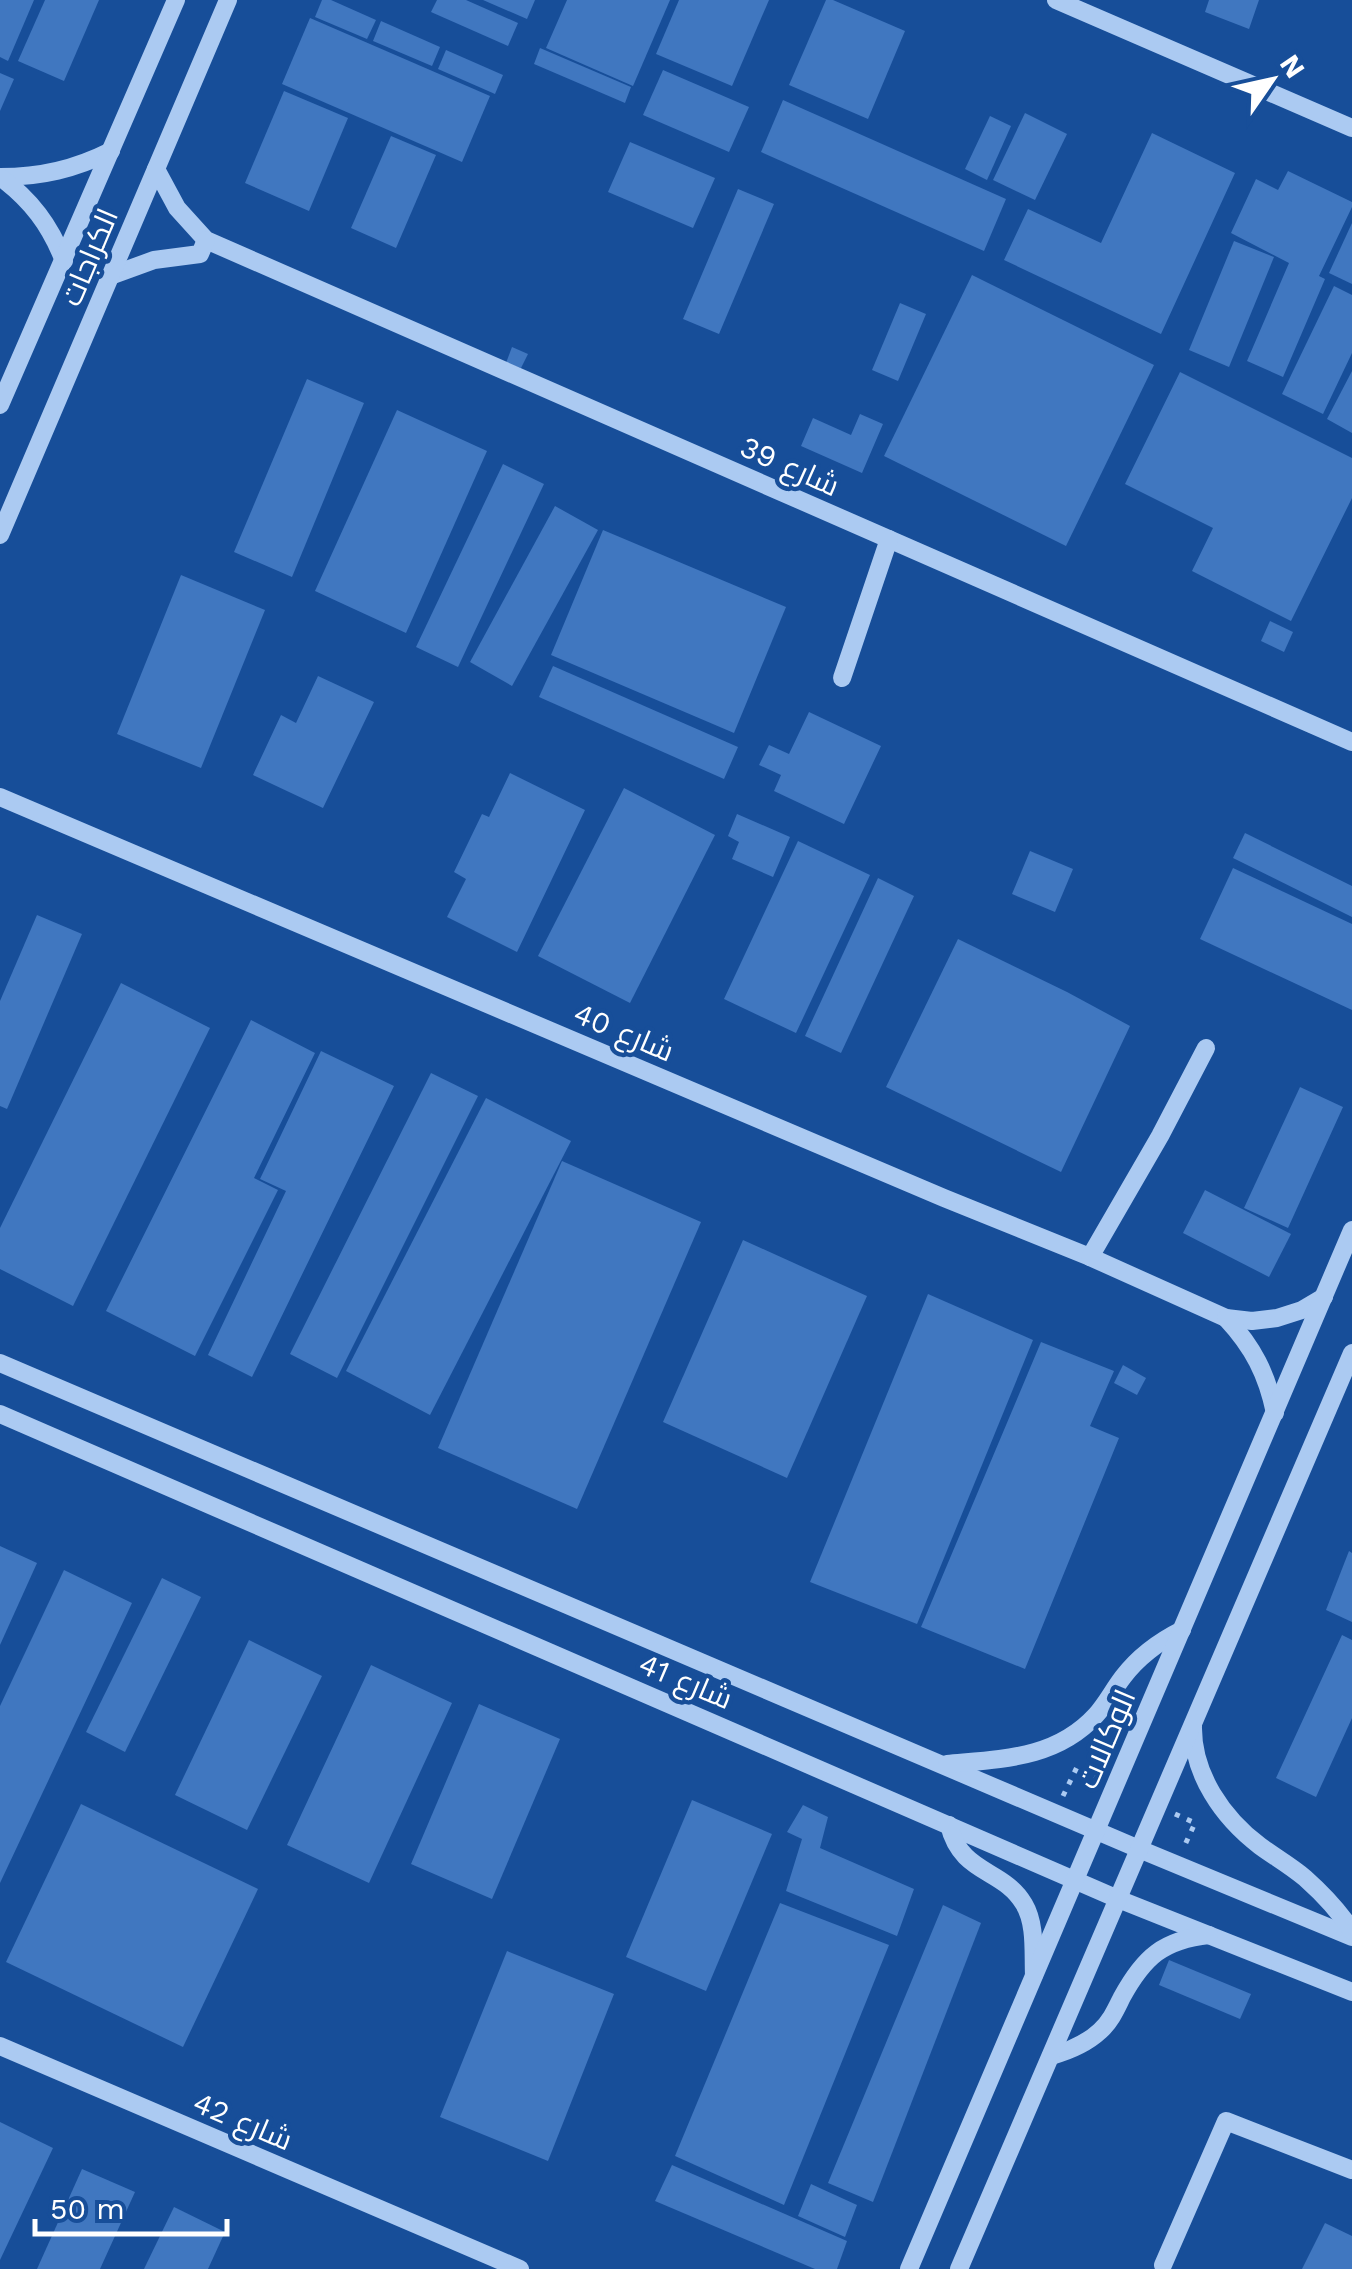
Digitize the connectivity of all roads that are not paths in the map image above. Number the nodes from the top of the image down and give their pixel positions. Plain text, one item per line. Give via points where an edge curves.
1 (176, 0) edge
2 (228, 0) edge
3 (1056, 0) edge
4 (1352, 128) edge
5 (111, 151) junction
6 (156, 169) junction
7 (0, 177) edge
8 (206, 240) junction
9 (64, 260) junction
10 (110, 276) junction
11 (0, 405) edge
12 (0, 535) edge
13 (888, 539) junction
14 (842, 678) dead end
15 (1352, 742) edge
16 (0, 797) edge
17 (1206, 1048) dead end
18 (1352, 1230) edge
19 (1090, 1257) junction
20 (1324, 1297) junction
21 (1226, 1318) junction
22 (1352, 1353) edge
23 (0, 1362) edge
24 (1275, 1412) junction
25 (0, 1414) edge
26 (1182, 1630) junction
27 (1193, 1723) junction
28 (941, 1764) junction
29 (949, 1825) junction
30 (1097, 1831) junction
31 (1140, 1849) junction
32 (1076, 1880) junction
33 (1118, 1899) junction
34 (1352, 1934) edge
35 (1210, 1935) junction
36 (1034, 1978) junction
37 (1352, 1992) edge
38 (0, 2046) edge
39 (1051, 2056) junction
40 (1352, 2170) edge
41 (1163, 2265) dead end
42 (520, 2269) edge
43 (910, 2269) edge
44 (959, 2269) edge

1 - 5 street, الكراجات
2 - 6 street, الكراجات
3 - 4 street
5 - 7 street via 68,169
5 - 9 street, الكراجات
6 - 8 street, شارع 39 via 177,208
6 - 10 street, الكراجات
7 - 9 street via 45,221
8 - 10 street via 200,254 154,260
8 - 13 street, شارع 39
9 - 11 street, الكراجات
10 - 12 street, الكراجات
13 - 14 street
13 - 15 street, شارع 39
16 - 19 street, شارع 40
17 - 19 street
18 - 20 street, الوكالات
19 - 21 street, شارع 40
20 - 21 street, شارع 40 via 1278,1318
20 - 24 street, الوكالات
21 - 24 street, شارع 40 via 1260,1361
22 - 27 street
23 - 28 street, شارع 41
24 - 26 street, الوكالات
25 - 29 street, شارع 41
26 - 28 street via 1139,1659 1098,1713 1067,1740 1028,1756
26 - 30 street, الوكالات
27 - 31 street
27 - 34 street via 1198,1761 1230,1818 1324,1895
28 - 30 street, شارع 41
29 - 32 street, شارع 41
29 - 36 street via 970,1862 1024,1904
30 - 31 street, شارع 41
30 - 32 street, الوكالات
31 - 33 street
31 - 34 street, شارع 41
32 - 33 street, شارع 41
32 - 36 street, الوكالات
33 - 35 street, شارع 41
33 - 39 street
35 - 37 street, شارع 41
35 - 39 street via 1157,1951 1101,2030
36 - 43 street, الوكالات
38 - 42 street, شارع 42
39 - 44 street
40 - 41 street via 1226,2121

